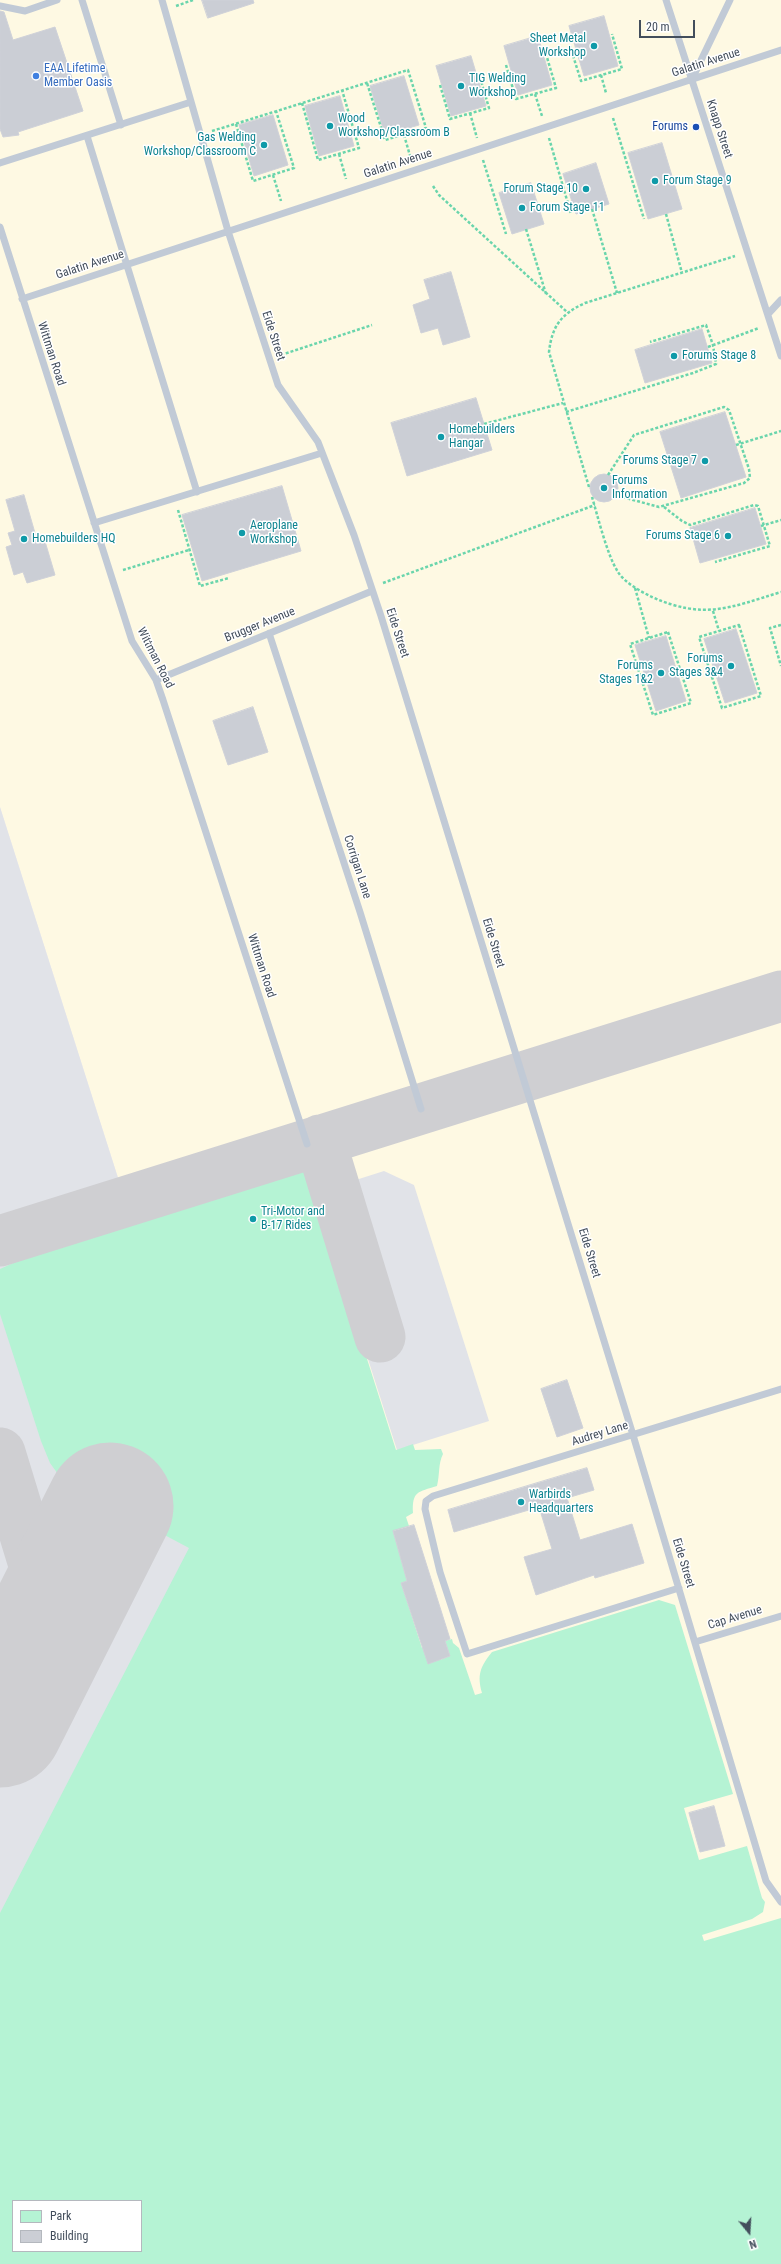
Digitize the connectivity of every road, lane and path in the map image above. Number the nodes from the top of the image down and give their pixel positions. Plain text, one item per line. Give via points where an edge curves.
1 (57, 0) edge
2 (82, 0) edge
3 (162, 0) edge
4 (193, 0) edge
5 (666, 0) edge
6 (730, 0) edge
7 (0, 6) edge
8 (164, 9) junction
9 (612, 34) dead end
10 (570, 46) dead end
11 (781, 50) edge
12 (546, 54) dead end
13 (506, 65) dead end
14 (479, 74) dead end
15 (601, 75) junction
16 (692, 79) junction
17 (367, 83) junction
18 (440, 85) dead end
19 (342, 90) junction
20 (535, 94) junction
21 (191, 102) junction
22 (302, 103) junction
23 (610, 106) junction
24 (276, 111) junction
25 (470, 113) junction
26 (236, 124) junction
27 (121, 125) junction
28 (546, 127) junction
29 (200, 135) junction
30 (404, 135) junction
31 (87, 136) junction
32 (480, 149) junction
33 (338, 154) junction
34 (0, 163) edge
35 (414, 170) junction
36 (273, 175) junction
37 (433, 186) dead end
38 (350, 191) junction
39 (592, 210) dead end
40 (284, 213) junction
41 (571, 214) dead end
42 (666, 214) dead end
43 (644, 219) dead end
44 (0, 227) edge
45 (526, 229) dead end
46 (228, 231) junction
47 (506, 234) dead end
48 (748, 252) junction
49 (127, 264) junction
50 (682, 273) junction
51 (617, 293) junction
52 (546, 294) junction
53 (22, 299) junction
54 (781, 300) edge
55 (567, 312) junction
56 (768, 314) junction
57 (771, 323) junction
58 (372, 325) dead end
59 (650, 342) dead end
60 (713, 345) junction
61 (708, 347) dead end
62 (781, 356) edge
63 (269, 359) junction
64 (563, 403) junction
65 (566, 412) junction
66 (484, 424) dead end
67 (781, 431) edge
68 (740, 444) junction
69 (736, 445) dead end
70 (322, 453) junction
71 (608, 475) dead end
72 (589, 487) dead end
73 (197, 492) junction
74 (615, 495) dead end
75 (592, 497) dead end
76 (175, 498) junction
77 (595, 506) junction
78 (664, 506) junction
79 (781, 520) edge
80 (94, 523) junction
81 (765, 525) junction
82 (761, 526) dead end
83 (190, 550) junction
84 (715, 562) dead end
85 (110, 574) junction
86 (229, 578) dead end
87 (635, 587) junction
88 (372, 592) junction
89 (780, 592) edge
90 (781, 596) edge
91 (713, 611) junction
92 (781, 625) edge
93 (719, 631) junction
94 (269, 633) junction
95 (649, 638) junction
96 (781, 666) edge
97 (156, 680) junction
98 (421, 1109) dead end
99 (308, 1144) dead end
100 (781, 1389) edge
101 (633, 1436) junction
102 (679, 1588) junction
103 (781, 1616) edge
104 (695, 1642) junction
105 (781, 1902) edge

1 - 7 lane via 25,11
2 - 27 lane
3 - 8 lane, Eide Street
4 - 8 path
5 - 16 lane, Knapp Street
6 - 16 lane
8 - 21 lane, Eide Street
9 - 15 path via 622,69
10 - 15 path via 581,81
11 - 16 lane, Galatin Avenue
12 - 20 path via 556,88
13 - 20 path via 516,99
14 - 25 path via 489,108
15 - 23 path
16 - 23 lane, Galatin Avenue
16 - 48 lane, Knapp Street
17 - 19 path
17 - 30 path via 385,140
17 - 30 path via 408,70 426,128
18 - 25 path via 450,119
19 - 22 path
19 - 33 path via 359,148
20 - 28 path
21 - 27 lane
21 - 29 lane, Eide Street
22 - 24 path
22 - 33 path via 318,160
23 - 28 lane, Galatin Avenue
23 - 43 path
24 - 26 path
24 - 36 path via 294,168
25 - 32 path
26 - 29 path
26 - 36 path via 253,181
27 - 31 lane
28 - 32 lane, Galatin Avenue
28 - 41 path
29 - 46 lane, Eide Street
30 - 35 path
31 - 34 lane
31 - 49 lane
32 - 35 lane, Galatin Avenue
32 - 47 path
33 - 38 path
35 - 38 lane, Galatin Avenue
36 - 40 path
37 - 52 path via 439,195
38 - 40 lane, Galatin Avenue
39 - 51 path
40 - 46 lane, Galatin Avenue
42 - 50 path
44 - 53 lane, Wittman Road
45 - 52 path
46 - 49 lane, Galatin Avenue
46 - 63 lane, Eide Street
48 - 50 path
48 - 56 lane, Knapp Street
49 - 53 lane, Galatin Avenue
49 - 73 lane
50 - 51 path
51 - 55 path via 585,302
52 - 55 path
53 - 80 lane, Wittman Road
54 - 56 lane
55 - 64 path via 551,335 549,352
56 - 57 lane, Knapp Street
57 - 60 path
57 - 62 lane, Knapp Street
58 - 63 path
59 - 60 path via 706,325
60 - 61 path
60 - 65 path via 716,364 712,366
63 - 70 lane, Eide Street via 278,385 318,442
64 - 65 path
64 - 66 path
65 - 72 path
67 - 68 path
68 - 69 path
68 - 71 path via 729,410 724,407 634,435
68 - 78 path via 750,478 744,483
70 - 73 lane
70 - 88 lane, Eide Street via 354,535
73 - 76 lane
74 - 78 path via 659,507
75 - 77 path
76 - 80 lane
76 - 83 path
77 - 87 path via 618,573
77 - 88 path via 382,583
78 - 81 path via 690,525 754,505 758,506
79 - 81 path
80 - 85 lane, Wittman Road
81 - 82 path
81 - 84 path via 770,546
83 - 85 path
83 - 86 path via 200,586
85 - 97 lane, Wittman Road via 132,641
87 - 91 path via 678,607
87 - 95 path
88 - 94 lane, Brugger Avenue
88 - 101 lane, Eide Street
89 - 90 path
89 - 91 path
91 - 93 path
92 - 96 path via 770,628
93 - 93 path via 739,625 761,696 722,708 699,637
94 - 97 lane, Brugger Avenue
94 - 98 lane, Corrigan Lane via 363,920
95 - 95 path via 630,644 653,715 691,703 668,632
97 - 99 lane, Wittman Road
100 - 101 lane, Audrey Lane
101 - 102 lane, Eide Street
101 - 102 lane, Audrey Lane via 432,1496 426,1501 425,1509 440,1572 467,1654
102 - 104 lane, Eide Street
103 - 104 lane, Cap Avenue
104 - 105 lane, Eide Street via 766,1881

